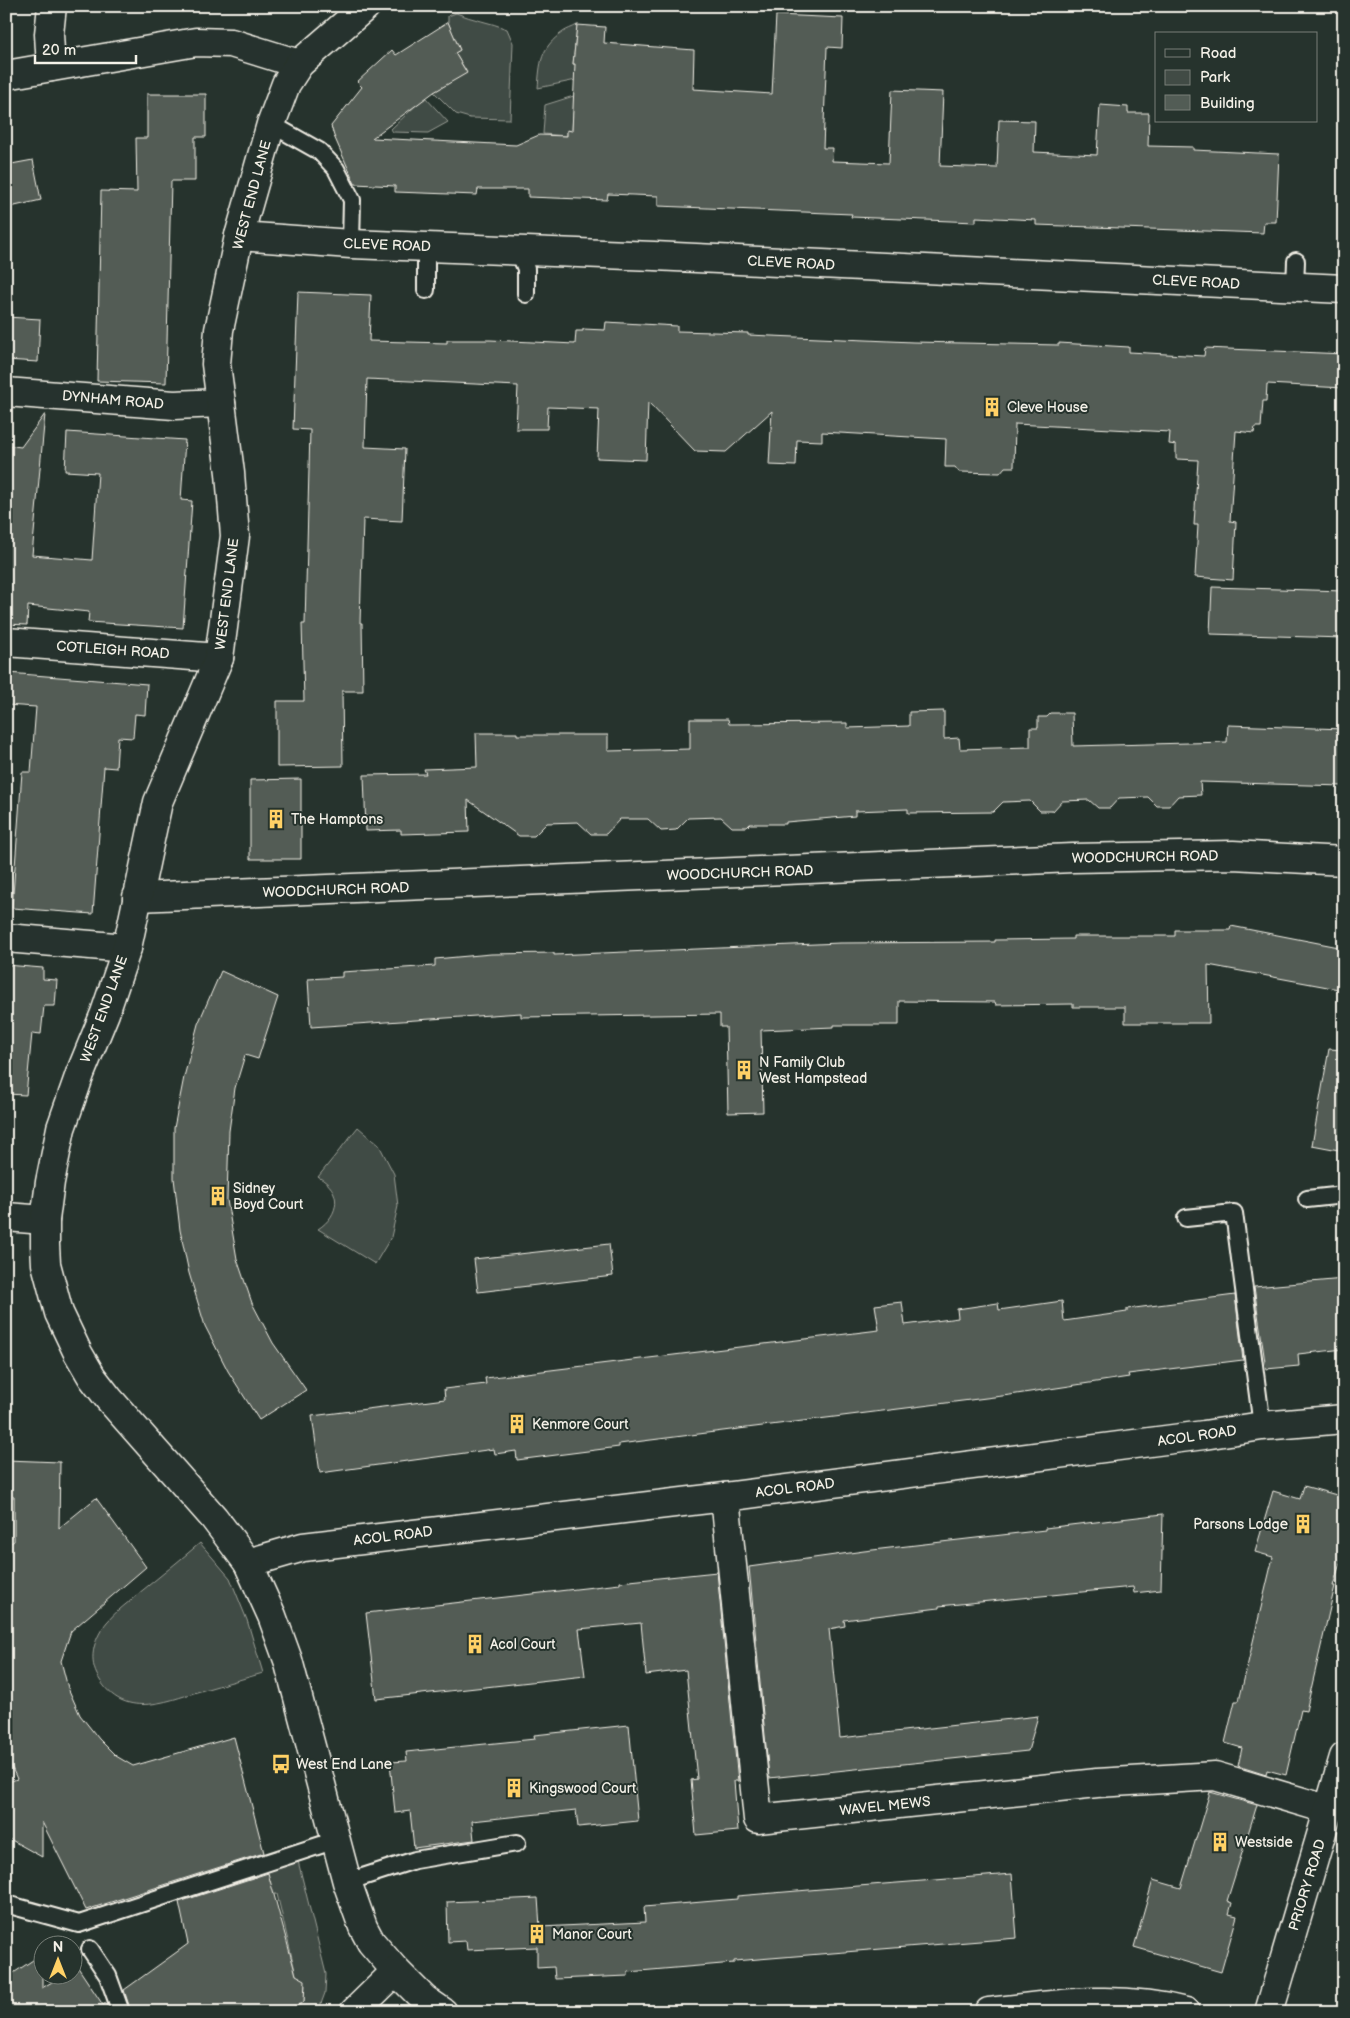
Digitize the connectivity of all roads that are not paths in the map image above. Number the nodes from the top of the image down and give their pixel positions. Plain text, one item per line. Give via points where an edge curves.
1 (52, 6) edge
2 (366, 6) edge
3 (299, 64) junction
4 (51, 67) junction
5 (6, 75) edge
6 (271, 124) junction
7 (239, 236) junction
8 (350, 244) junction
9 (426, 247) junction
10 (519, 252) junction
11 (1344, 289) edge
12 (426, 290) dead end
13 (526, 294) dead end
14 (6, 392) edge
15 (220, 403) junction
16 (6, 642) edge
17 (219, 658) junction
18 (1344, 861) edge
19 (137, 897) junction
20 (6, 938) edge
21 (127, 948) junction
22 (1344, 1195) edge
23 (1307, 1199) dead end
24 (6, 1217) edge
25 (1186, 1218) dead end
26 (45, 1220) junction
27 (1344, 1419) edge
28 (1262, 1426) junction
29 (725, 1497) junction
30 (248, 1563) junction
31 (1344, 1757) edge
32 (1330, 1810) junction
33 (336, 1840) junction
34 (517, 1843) dead end
35 (347, 1882) junction
36 (6, 1904) edge
37 (90, 1949) dead end
38 (396, 1971) junction
39 (121, 2012) edge
40 (354, 2012) edge
41 (443, 2012) edge
42 (989, 2012) edge
43 (1186, 2012) edge
44 (1269, 2012) edge

1 - 4 street via 48,34
2 - 3 street, WEST END LANE
3 - 4 street via 232,43 196,42
3 - 6 street, WEST END LANE via 286,84
4 - 5 street
6 - 7 street, WEST END LANE
6 - 8 lane via 320,151 336,169 352,200
7 - 8 street, CLEVE ROAD
7 - 15 street, WEST END LANE via 218,339 216,364
8 - 9 street, CLEVE ROAD
9 - 10 street, CLEVE ROAD
9 - 12 lane
10 - 11 street, CLEVE ROAD via 1295,274
10 - 13 lane via 526,268
14 - 15 street, DYNHAM ROAD via 174,405
15 - 17 street, WEST END LANE via 235,536
16 - 17 street, COTLEIGH ROAD
17 - 19 street, WEST END LANE via 158,802
18 - 19 street, WOODCHURCH ROAD via 1232,855 1073,858
19 - 21 street, WEST END LANE
20 - 21 street
21 - 26 street, WEST END LANE via 66,1112 55,1151
22 - 23 lane
24 - 26 street
25 - 28 lane via 1234,1213
26 - 30 street, WEST END LANE via 46,1264 52,1291 78,1353 109,1399 214,1518
27 - 28 street, ACOL ROAD
28 - 29 street, ACOL ROAD
29 - 30 street, ACOL ROAD via 303,1547
29 - 32 street, WAVEL MEWS via 758,1819 1097,1783 1214,1776
30 - 33 street, WEST END LANE via 288,1660
31 - 32 street, PRIORY ROAD
32 - 44 street, PRIORY ROAD
33 - 35 street, WEST END LANE
33 - 36 lane via 79,1924
34 - 35 lane via 415,1860
35 - 38 street, WEST END LANE via 371,1942
37 - 39 lane via 108,1976
38 - 40 street
38 - 41 street, WEST END LANE
42 - 43 street via 1105,2001 1162,2005

